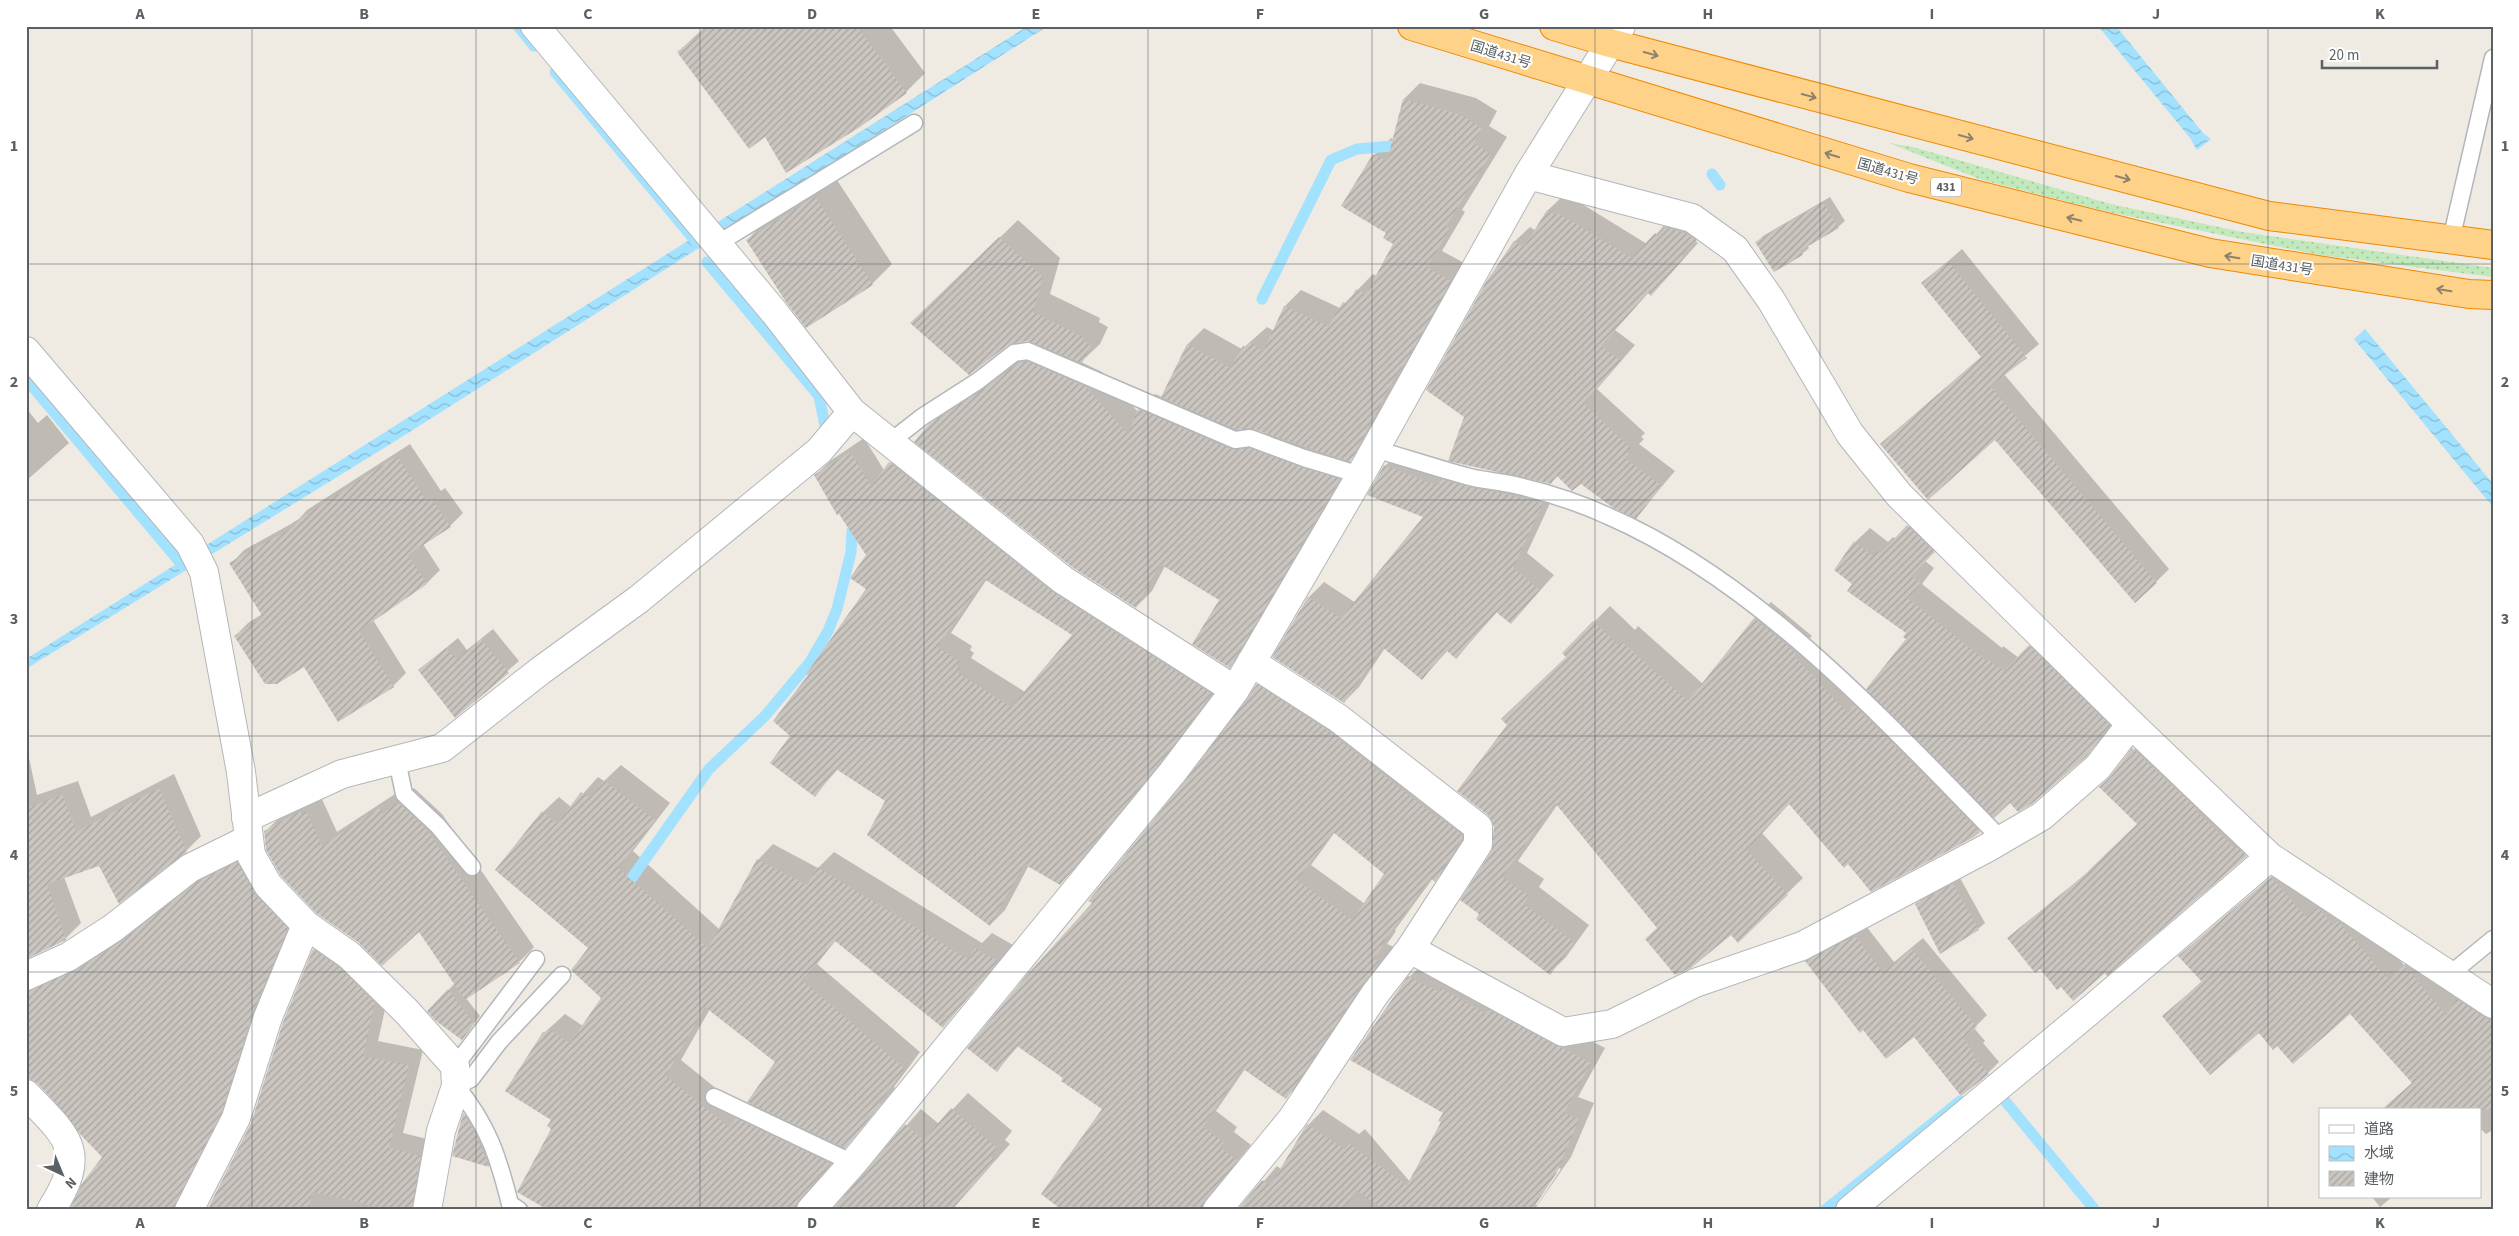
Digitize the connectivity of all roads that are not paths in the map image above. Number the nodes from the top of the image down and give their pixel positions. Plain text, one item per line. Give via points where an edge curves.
1 (534, 26) edge
2 (1412, 26) edge
3 (1554, 26) edge
4 (1616, 35) edge
5 (2493, 58) edge
6 (1587, 81) junction
7 (914, 123) dead end
8 (1528, 175) junction
9 (710, 236) junction
10 (2451, 240) junction
11 (2493, 245) edge
12 (2493, 295) edge
13 (26, 351) edge
14 (852, 412) junction
15 (890, 442) junction
16 (1375, 449) junction
17 (1360, 475) junction
18 (1252, 662) junction
19 (1235, 690) junction
20 (2131, 724) junction
21 (397, 760) junction
22 (248, 829) junction
23 (2002, 840) junction
24 (2270, 857) junction
25 (472, 867) dead end
26 (306, 925) junction
27 (2493, 939) edge
28 (1410, 949) junction
29 (536, 959) dead end
30 (562, 975) dead end
31 (2450, 975) junction
32 (26, 976) edge
33 (2493, 1004) edge
34 (455, 1076) junction
35 (26, 1094) edge
36 (714, 1097) dead end
37 (853, 1163) junction
38 (51, 1210) edge
39 (189, 1210) edge
40 (427, 1210) edge
41 (519, 1210) edge
42 (811, 1210) edge
43 (1217, 1210) edge
44 (1850, 1210) edge

1 - 9 street
2 - 6 highway, 国道431号 / 431
3 - 4 highway
4 - 6 street
4 -> 10 highway via 2269,216
5 - 10 lane
6 - 8 street
12 -> 6 highway, 国道431号 / 431 via 2210,253 1909,178
7 - 9 lane
8 - 16 street
8 - 20 street via 1692,218 1735,249 1771,300 1850,434 1899,495
9 - 14 street
10 - 11 highway
13 - 22 street via 190,544 204,572 241,772
14 - 15 street
14 - 21 street via 819,452 639,599 442,748
15 - 17 lane via 922,417 978,382 1014,353 1028,351 1235,440 1250,438
15 - 19 street via 1063,580
16 - 17 street
16 - 23 lane via 1467,477 1518,486 1578,503 1665,545 1755,604 1803,645
17 - 18 street
18 - 19 street
18 - 28 street via 1338,718 1478,827 1478,844
19 - 37 street via 1172,773
20 - 23 street via 2098,767 2042,816
20 - 24 street
21 - 22 street via 342,774
21 - 25 lane via 404,794 438,826
22 - 26 street via 251,855 268,885
22 - 32 street via 190,868 106,933 68,958
23 - 28 street via 1802,946 1695,983 1612,1024 1563,1032
24 - 31 street
24 - 44 street
26 - 34 street via 349,955 407,1012
26 - 39 street via 268,1017 236,1118
27 - 31 lane
28 - 43 street via 1375,994 1292,1119
29 - 34 lane
30 - 34 lane via 499,1042 471,1079
31 - 33 street
34 - 40 street
34 - 41 lane via 500,1162 510,1204
35 - 38 street via 56,1125 70,1146 72,1166 62,1193
36 - 37 lane
37 - 42 street

